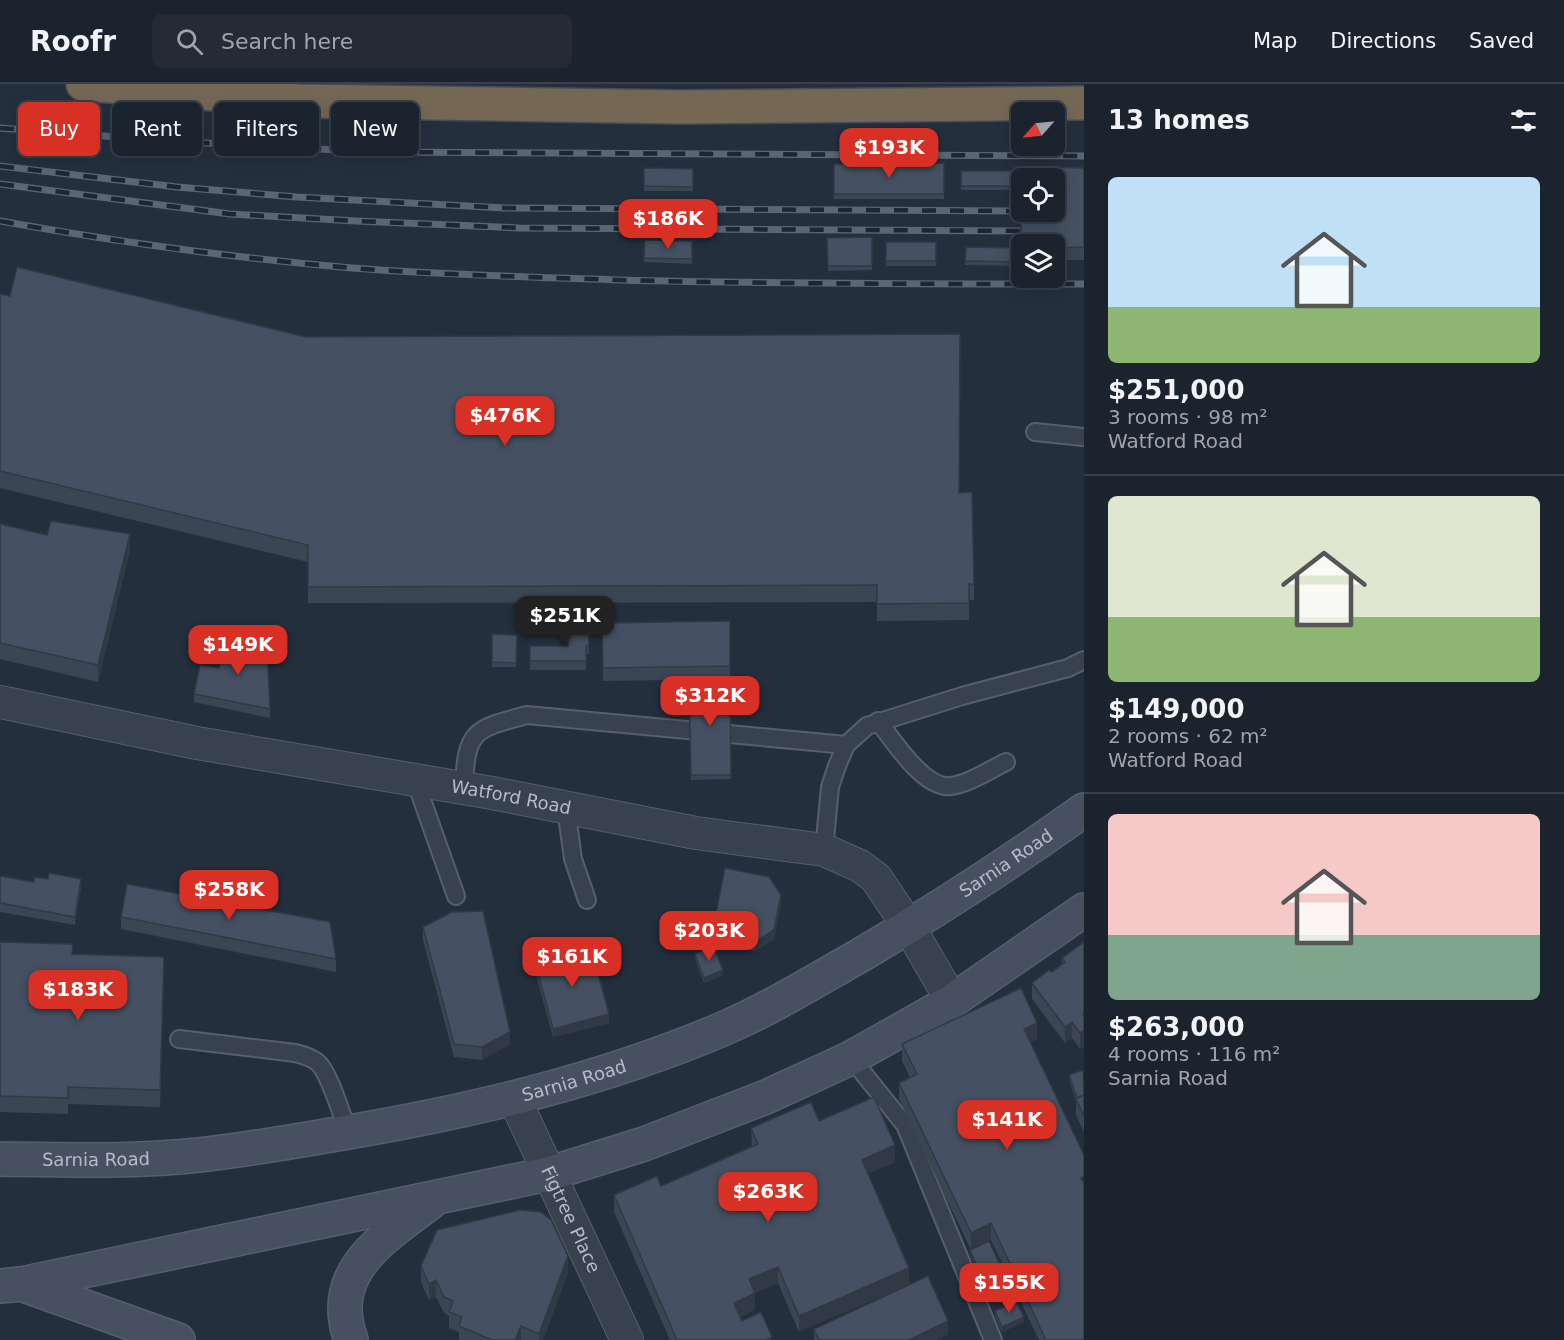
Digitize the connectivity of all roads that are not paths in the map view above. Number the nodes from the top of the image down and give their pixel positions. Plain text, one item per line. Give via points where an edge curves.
1 (82, 84) edge
2 (1084, 103) edge
3 (1035, 432) dead end
4 (1084, 437) edge
5 (1084, 660) edge
6 (0, 702) edge
7 (878, 721) junction
8 (846, 745) junction
9 (1006, 762) dead end
10 (416, 780) junction
11 (464, 788) junction
12 (566, 808) junction
13 (1084, 810) edge
14 (824, 850) junction
15 (456, 896) dead end
16 (587, 900) dead end
17 (1084, 910) edge
18 (909, 927) junction
19 (952, 1001) junction
20 (179, 1039) dead end
21 (851, 1058) junction
22 (514, 1098) junction
23 (348, 1132) junction
24 (0, 1159) edge
25 (548, 1174) junction
26 (437, 1197) junction
27 (7, 1282) edge
28 (178, 1340) edge
29 (351, 1340) edge
30 (627, 1340) edge
31 (993, 1340) edge

1 - 2 highway via 324,102 680,107
3 - 4 lane
5 - 7 lane via 1068,668
6 - 10 street, Watford Road via 197,743
7 - 8 lane
7 - 9 lane via 922,773 939,785 962,783
8 - 11 lane via 527,715 489,725 476,735 467,749
8 - 14 lane via 830,787
10 - 11 street, Watford Road
10 - 15 lane
11 - 12 street, Watford Road
12 - 14 street, Watford Road via 696,833
12 - 16 lane via 573,859
13 - 18 main road, Sarnia Road
14 - 18 street, Watford Road via 876,878
17 - 19 main road
18 - 19 street, Watford Road
18 - 22 main road, Sarnia Road via 727,1027 642,1061
19 - 21 main road
20 - 23 lane via 310,1057 326,1073
21 - 25 main road via 766,1098 644,1144
21 - 31 lane via 905,1125
22 - 23 main road, Sarnia Road
22 - 25 street, Figtree Place
23 - 24 main road, Sarnia Road via 187,1156
25 - 26 main road
25 - 30 street, Figtree Place
26 - 27 main road
26 - 29 main road via 375,1244 354,1273 346,1291 344,1312
27 - 28 main road

